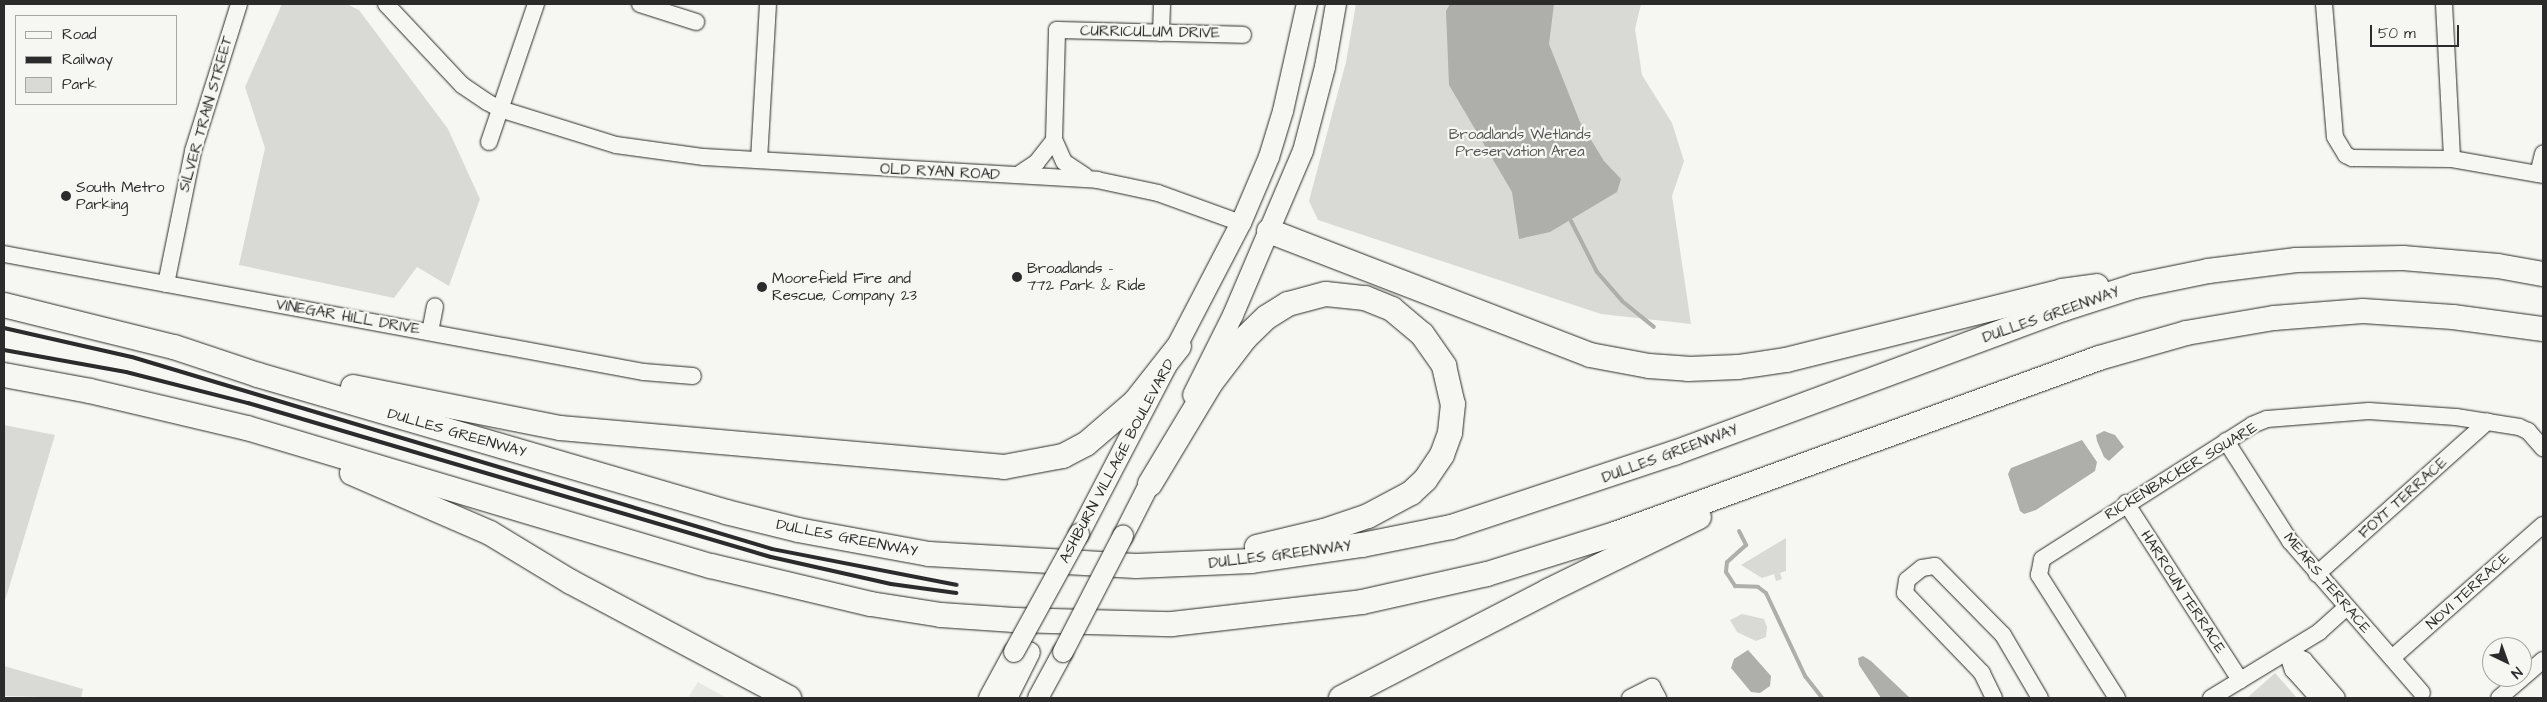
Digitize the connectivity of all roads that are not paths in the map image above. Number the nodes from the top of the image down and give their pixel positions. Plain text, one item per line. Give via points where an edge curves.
1 (239, 4) edge
2 (386, 4) edge
3 (536, 4) edge
4 (640, 4) edge
5 (768, 4) edge
6 (1162, 4) edge
7 (1307, 4) edge
8 (1336, 4) edge
9 (2324, 4) edge
10 (2444, 4) edge
11 (696, 22) dead end
12 (1161, 33) junction
13 (1242, 35) dead end
14 (500, 110) junction
15 (1054, 140) junction
16 (489, 142) dead end
17 (2543, 154) edge
18 (2452, 159) junction
19 (760, 160) junction
20 (2540, 174) edge
21 (1018, 175) junction
22 (1097, 180) junction
23 (1241, 222) junction
24 (1269, 231) junction
25 (4, 254) edge
26 (2208, 271) junction
27 (2543, 274) edge
28 (166, 284) junction
29 (4, 305) edge
30 (435, 306) dead end
31 (2543, 329) edge
32 (430, 332) junction
33 (1179, 346) junction
34 (174, 347) junction
35 (4, 375) edge
36 (693, 376) dead end
37 (2488, 421) junction
38 (247, 428) junction
39 (2226, 441) junction
40 (2543, 448) edge
41 (1824, 458) junction
42 (1150, 484) junction
43 (2126, 503) junction
44 (2543, 525) edge
45 (1136, 566) junction
46 (2317, 574) junction
47 (2346, 608) junction
48 (1022, 652) junction
49 (2287, 652) junction
50 (2392, 658) junction
51 (2543, 660) edge
52 (2240, 680) junction
53 (2422, 692) dead end
54 (789, 698) edge
55 (989, 698) edge
56 (1007, 698) edge
57 (1038, 698) edge
58 (1342, 698) edge
59 (1630, 698) edge
60 (1658, 698) edge
61 (1994, 698) edge
62 (2040, 698) edge
63 (2117, 698) edge
64 (2211, 698) edge
65 (2318, 698) edge
66 (2337, 698) edge
67 (2499, 698) edge

1 - 28 street, SILVER TRAIN STREET via 192,152
2 - 14 street, OLD RYAN ROAD via 462,85
3 - 14 street
4 - 11 street
5 - 19 street
6 - 12 street
7 - 23 main road, ASHBURN VILLAGE BOULEVARD via 1283,111 1269,157
8 - 24 main road via 1311,124 1288,191
9 - 18 street via 2335,137 2339,148 2352,158
10 - 18 street
12 - 13 street, CURRICULUM DRIVE
12 - 15 street, CURRICULUM DRIVE via 1057,30
14 - 16 street
14 - 19 street, OLD RYAN ROAD via 616,145 704,157
15 - 21 street via 1037,162
15 - 22 street via 1069,168
17 - 20 street
18 - 20 street
19 - 21 street, OLD RYAN ROAD via 954,174
21 - 22 street, OLD RYAN ROAD
22 - 23 street, OLD RYAN ROAD via 1158,193
23 - 24 main road, OLD RYAN ROAD
23 - 33 main road, ASHBURN VILLAGE BOULEVARD
24 - 26 highway via 1590,355 1649,366 1688,369 1738,367 1786,360 2062,292
24 - 42 main road via 1233,315
25 - 28 street, VINEGAR HILL DRIVE
26 - 27 highway, DULLES GREENWAY via 2287,261 2394,258 2451,261
26 - 45 highway, DULLES GREENWAY via 2135,286 2063,309 1674,453 1451,527 1269,559
28 - 32 street, VINEGAR HILL DRIVE
29 - 34 highway, DULLES GREENWAY
30 - 32 street
31 - 41 highway via 2393,311 2311,314 2244,322 2128,349
32 - 36 street, VINEGAR HILL DRIVE via 644,372
33 - 34 highway via 1135,402 1086,444 1063,456 1004,467 560,428 420,402
33 - 48 main road, ASHBURN VILLAGE BOULEVARD, bridge
34 - 45 highway, DULLES GREENWAY via 258,375 726,512 798,530 929,554
35 - 38 highway via 90,391
37 - 39 street, RICKENBACKER SQUARE via 2369,411 2267,419
37 - 40 street, RICKENBACKER SQUARE via 2519,427
37 - 46 street, FOYT TERRACE
38 - 41 highway via 711,566 871,604 950,615 1125,624 1172,624 1300,611 1362,602 1487,574 1615,534
38 - 54 highway via 490,533 572,582
39 - 43 street, RICKENBACKER SQUARE
39 - 46 street, MEARS TERRACE via 2290,541
41 - 58 highway via 1548,591
42 - 45 highway via 1228,359 1267,317 1288,304 1326,294 1346,294 1375,301 1408,320 1428,341 1444,366 1453,404 1446,446 1429,476 1403,498 1368,516 1266,546
42 - 57 main road, bridge
43 - 52 street, HARROUN TERRACE
43 - 63 street, RICKENBACKER SQUARE via 2050,552 2042,559 2039,575
44 - 50 street, NOVI TERRACE
46 - 47 street, MEARS TERRACE
47 - 49 street via 2319,632
47 - 50 street, MEARS TERRACE
48 - 55 main road, ASHBURN VILLAGE BOULEVARD
48 - 56 main road
49 - 52 street
49 - 65 street via 2293,670
49 - 66 street via 2304,660
50 - 53 street, MEARS TERRACE
51 - 67 street
52 - 64 street
59 - 60 street via 1652,687
61 - 62 street via 1982,673 1905,593 1908,580 1922,568 1935,566 2003,635

